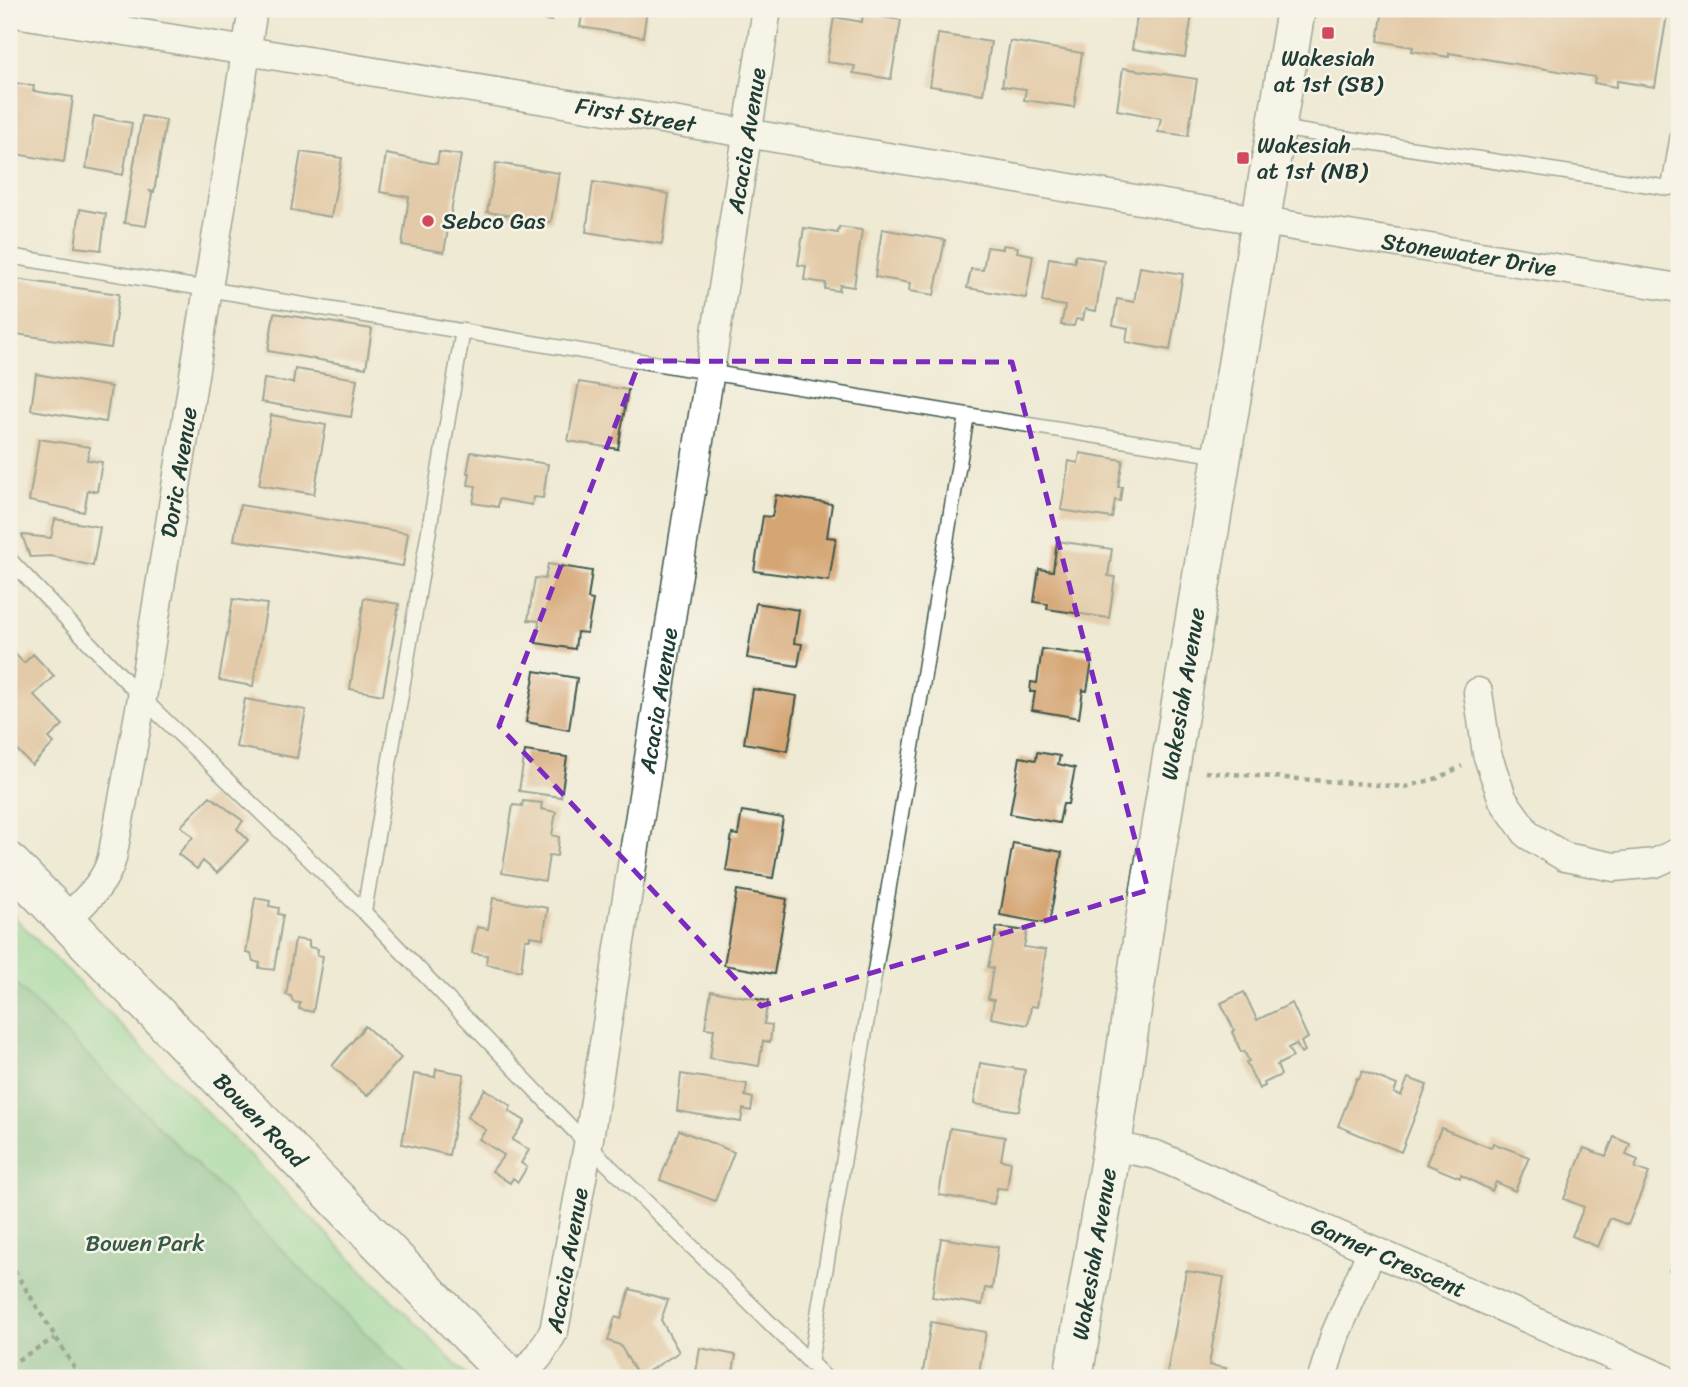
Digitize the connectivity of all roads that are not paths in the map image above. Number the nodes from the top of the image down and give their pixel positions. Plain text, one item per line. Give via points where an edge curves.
1 (253, 9) edge
2 (767, 9) edge
3 (1296, 9) edge
4 (9, 12) edge
5 (247, 52) junction
6 (1276, 127) junction
7 (1679, 128) edge
8 (746, 133) junction
9 (1261, 221) junction
10 (9, 256) edge
11 (1679, 288) edge
12 (207, 289) junction
13 (463, 330) junction
14 (710, 372) junction
15 (967, 415) junction
16 (1222, 456) junction
17 (9, 559) edge
18 (1478, 692) dead end
19 (142, 698) junction
20 (1679, 852) edge
21 (9, 862) edge
22 (364, 912) junction
23 (65, 921) junction
24 (588, 1145) junction
25 (1112, 1146) junction
26 (1372, 1250) junction
27 (810, 1363) junction
28 (511, 1378) edge
29 (519, 1378) edge
30 (826, 1378) edge
31 (1073, 1378) edge
32 (1322, 1378) edge
33 (1663, 1378) edge

1 - 5 street, Doric Avenue
2 - 8 street, Acacia Avenue
3 - 6 main road, Wakesiah Avenue
4 - 5 street, First Street
5 - 8 street, First Street
5 - 12 street, Doric Avenue
6 - 7 lane via 1669,188
6 - 9 main road, Wakesiah Avenue
8 - 9 street, First Street
8 - 14 street, Acacia Avenue
9 - 11 street, Stonewater Drive
9 - 16 main road, Wakesiah Avenue
10 - 12 lane
12 - 13 lane
12 - 19 street, Doric Avenue
13 - 14 lane
13 - 22 lane
14 - 15 lane
14 - 24 street, Acacia Avenue
15 - 16 lane
15 - 27 lane
16 - 25 main road, Wakesiah Avenue
17 - 19 lane
18 - 20 street via 1487,754 1503,800 1528,835 1565,857 1614,867 1655,863
19 - 22 lane
19 - 23 street, Doric Avenue via 109,871
21 - 23 main road, Bowen Road
22 - 24 lane
23 - 28 main road, Bowen Road
24 - 27 lane
24 - 29 street, Acacia Avenue via 554,1331
25 - 26 street, Garner Crescent via 1156,1156
25 - 31 main road, Wakesiah Avenue
26 - 32 street via 1335,1335
26 - 33 street, Garner Crescent
27 - 30 lane

